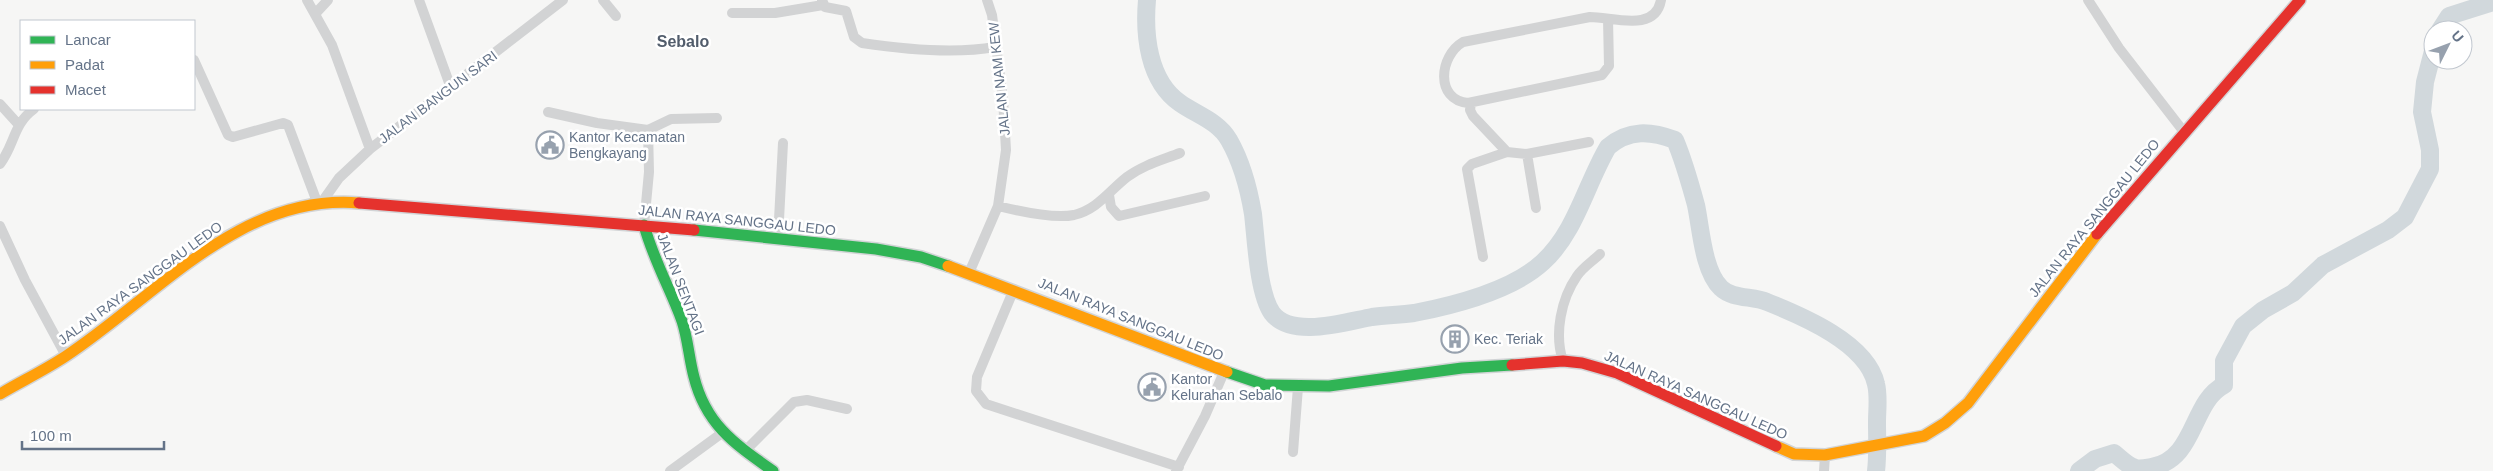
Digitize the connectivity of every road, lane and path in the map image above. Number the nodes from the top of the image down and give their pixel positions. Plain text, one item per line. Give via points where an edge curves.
1 (307, 0) edge
2 (328, 0) edge
3 (419, 0) edge
4 (563, 0) edge
5 (602, 0) edge
6 (987, 0) edge
7 (1661, 0) edge
8 (2088, 0) edge
9 (2300, 0) edge
10 (823, 3) edge
11 (732, 13) dead end
12 (315, 14) junction
13 (616, 16) dead end
14 (1608, 19) junction
15 (996, 47) junction
16 (195, 62) edge
17 (451, 88) junction
18 (1471, 103) junction
19 (0, 104) edge
20 (33, 110) edge
21 (548, 112) dead end
22 (717, 118) dead end
23 (18, 124) junction
24 (648, 130) junction
25 (2184, 132) junction
26 (1589, 142) dead end
27 (783, 143) dead end
28 (370, 149) junction
29 (1507, 152) junction
30 (1180, 154) dead end
31 (1527, 154) junction
32 (0, 164) edge
33 (1109, 195) junction
34 (1206, 196) dead end
35 (320, 202) junction
36 (998, 206) junction
37 (1536, 208) dead end
38 (644, 225) junction
39 (0, 226) edge
40 (778, 239) junction
41 (1600, 254) dead end
42 (1483, 257) dead end
43 (969, 273) junction
44 (1014, 289) junction
45 (66, 356) junction
46 (1563, 361) junction
47 (1224, 372) junction
48 (1298, 387) junction
49 (0, 394) edge
50 (847, 408) dead end
51 (722, 433) junction
52 (745, 451) junction
53 (1293, 452) dead end
54 (1825, 455) junction
55 (1178, 469) edge
56 (670, 471) edge
57 (773, 471) edge
58 (1824, 471) edge

1 - 12 street
2 - 12 street
3 - 17 street
4 - 17 street, JALAN BANGUN SARI
5 - 13 street
6 - 15 street, JALAN NAM KEW
7 - 14 street via 1658,10 1649,18 1630,21
8 - 25 street via 2119,48
9 - 25 main road, JALAN RAYA SANGGAU LEDO
10 - 11 street via 775,13
10 - 15 street via 846,11 854,37 862,43 942,49
12 - 28 street via 332,45
14 - 18 street via 1609,66 1602,75
14 - 18 street via 1590,17 1460,43 1450,55 1443,77 1445,87 1456,101
15 - 36 street, JALAN NAM KEW via 1006,131
16 - 35 street via 228,135 233,137 284,123 288,125
17 - 28 street, JALAN BANGUN SARI
18 - 29 street via 1473,116
19 - 23 street
20 - 23 street
21 - 24 street
22 - 24 street via 671,119
23 - 32 street
24 - 38 street via 649,172
25 - 54 main road, JALAN RAYA SANGGAU LEDO via 2067,270 1975,396 1939,428 1924,436
26 - 31 street
27 - 40 street
28 - 35 street, JALAN BANGUN SARI via 339,178
29 - 31 street
29 - 42 street via 1472,164 1468,169
30 - 33 street via 1142,167
31 - 37 street
33 - 34 street via 1111,207 1119,216
33 - 36 street via 1094,206 1068,216
35 - 38 main road, JALAN RAYA SANGGAU LEDO
35 - 45 main road, JALAN RAYA SANGGAU LEDO via 286,209 238,230
36 - 43 street, JALAN NAM KEW
38 - 40 main road, JALAN RAYA SANGGAU LEDO
38 - 51 main road, JALAN SENTAGI via 650,252 682,321 700,400
39 - 45 street via 24,280
40 - 43 main road, JALAN RAYA SANGGAU LEDO via 907,254
41 - 46 street via 1578,274 1563,307 1558,340
43 - 44 main road, JALAN RAYA SANGGAU LEDO
44 - 47 main road, JALAN RAYA SANGGAU LEDO
44 - 55 street via 977,377 975,388 982,401
45 - 49 main road, JALAN RAYA SANGGAU LEDO
46 - 48 main road, JALAN RAYA SANGGAU LEDO via 1462,368 1329,386
46 - 54 main road, JALAN RAYA SANGGAU LEDO via 1617,373 1794,454
47 - 48 main road, JALAN RAYA SANGGAU LEDO via 1265,385
47 - 55 street
48 - 53 street
50 - 52 street via 807,400 794,402
51 - 52 main road, JALAN SENTAGI
51 - 56 street
52 - 57 main road, JALAN SENTAGI
54 - 58 street

